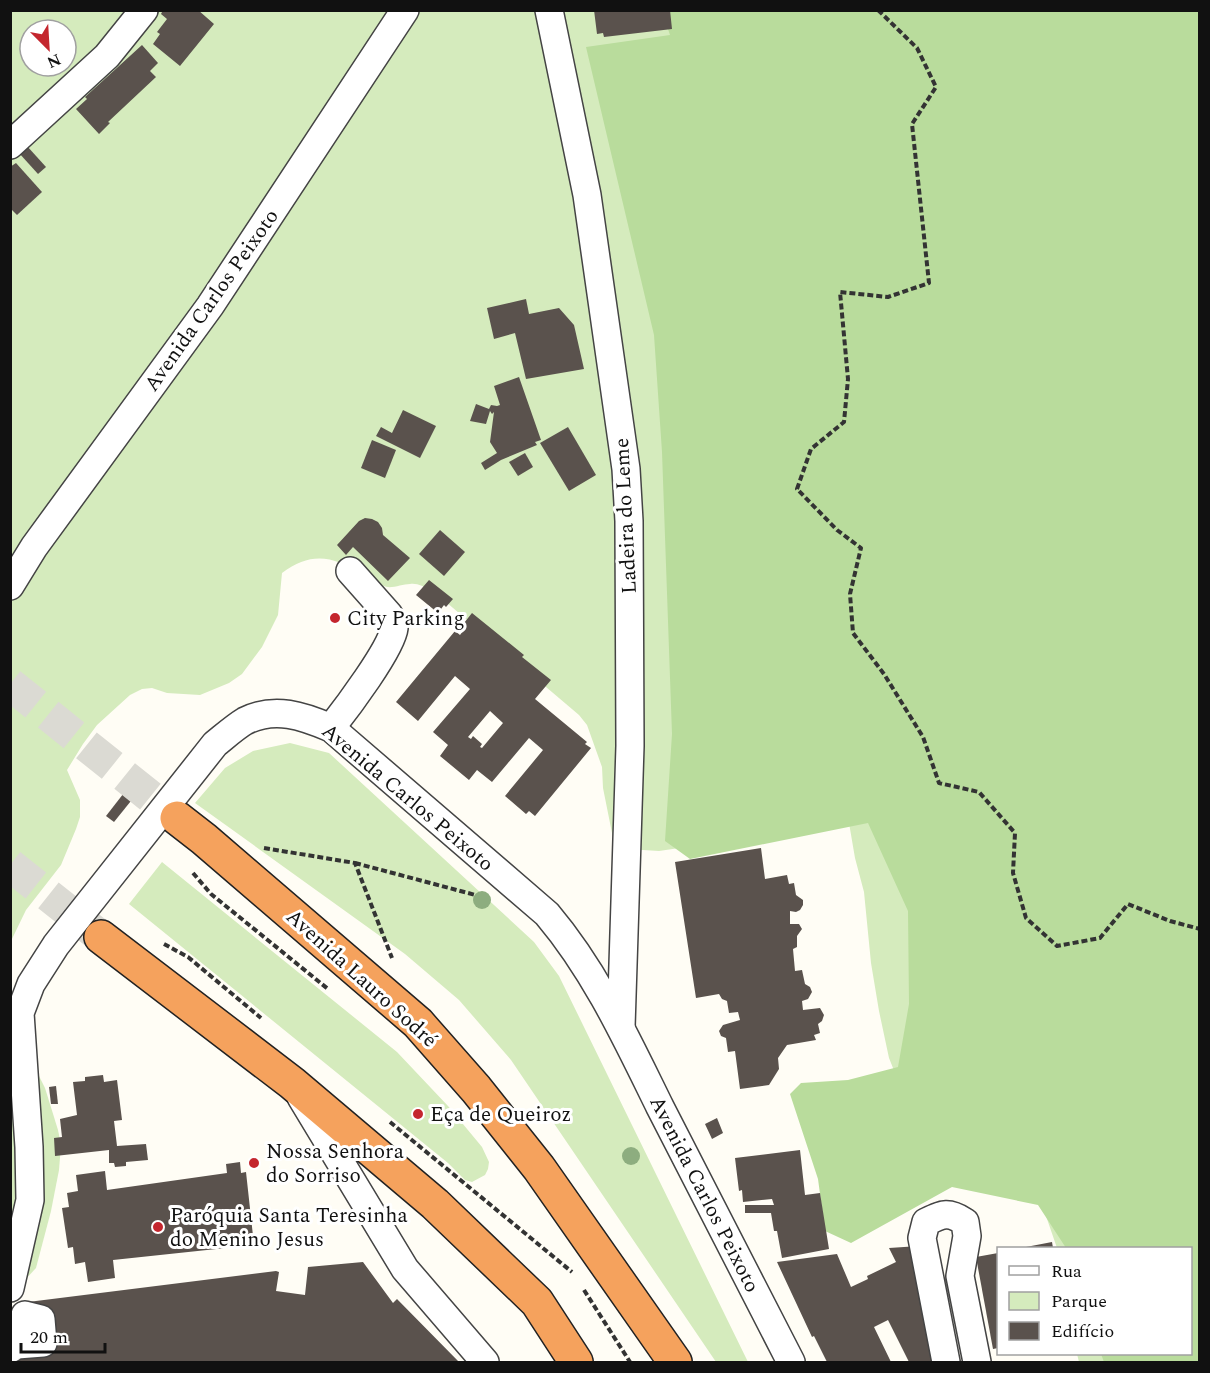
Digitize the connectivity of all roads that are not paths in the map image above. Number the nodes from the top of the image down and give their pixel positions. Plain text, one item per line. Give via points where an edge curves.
1 (144, 10) edge
2 (405, 10) edge
3 (549, 10) edge
4 (10, 146) edge
5 (350, 571) dead end
6 (10, 586) edge
7 (332, 728) junction
8 (177, 818) tunnel mouth
9 (101, 938) tunnel mouth
10 (621, 1029) junction
11 (292, 1083) junction
12 (24, 1194) edge
13 (20, 1325) edge
14 (485, 1362) edge
15 (576, 1362) edge
16 (675, 1362) edge
17 (791, 1362) edge
18 (946, 1362) edge
19 (977, 1362) edge

1 - 4 street via 107,56
2 - 6 street, Avenida Carlos Peixoto via 210,306 34,547
3 - 10 street, Ladeira do Leme via 587,195 627,479 630,746
5 - 7 street via 389,615 394,630 382,655
7 - 10 street, Avenida Carlos Peixoto via 547,915 585,965
7 - 12 street, Avenida Carlos Peixoto via 294,714 270,712 245,721 215,744 56,945 31,984 20,1013
8 - 16 highway, Avenida Lauro Sodré via 418,1023 539,1168
9 - 11 highway
10 - 17 street, Avenida Carlos Peixoto
11 - 14 street via 405,1269
11 - 15 highway via 435,1204 537,1302
12 - 13 street, Avenida Carlos Peixoto
18 - 19 street via 922,1238 926,1222 943,1214 965,1222 968,1236 960,1276

